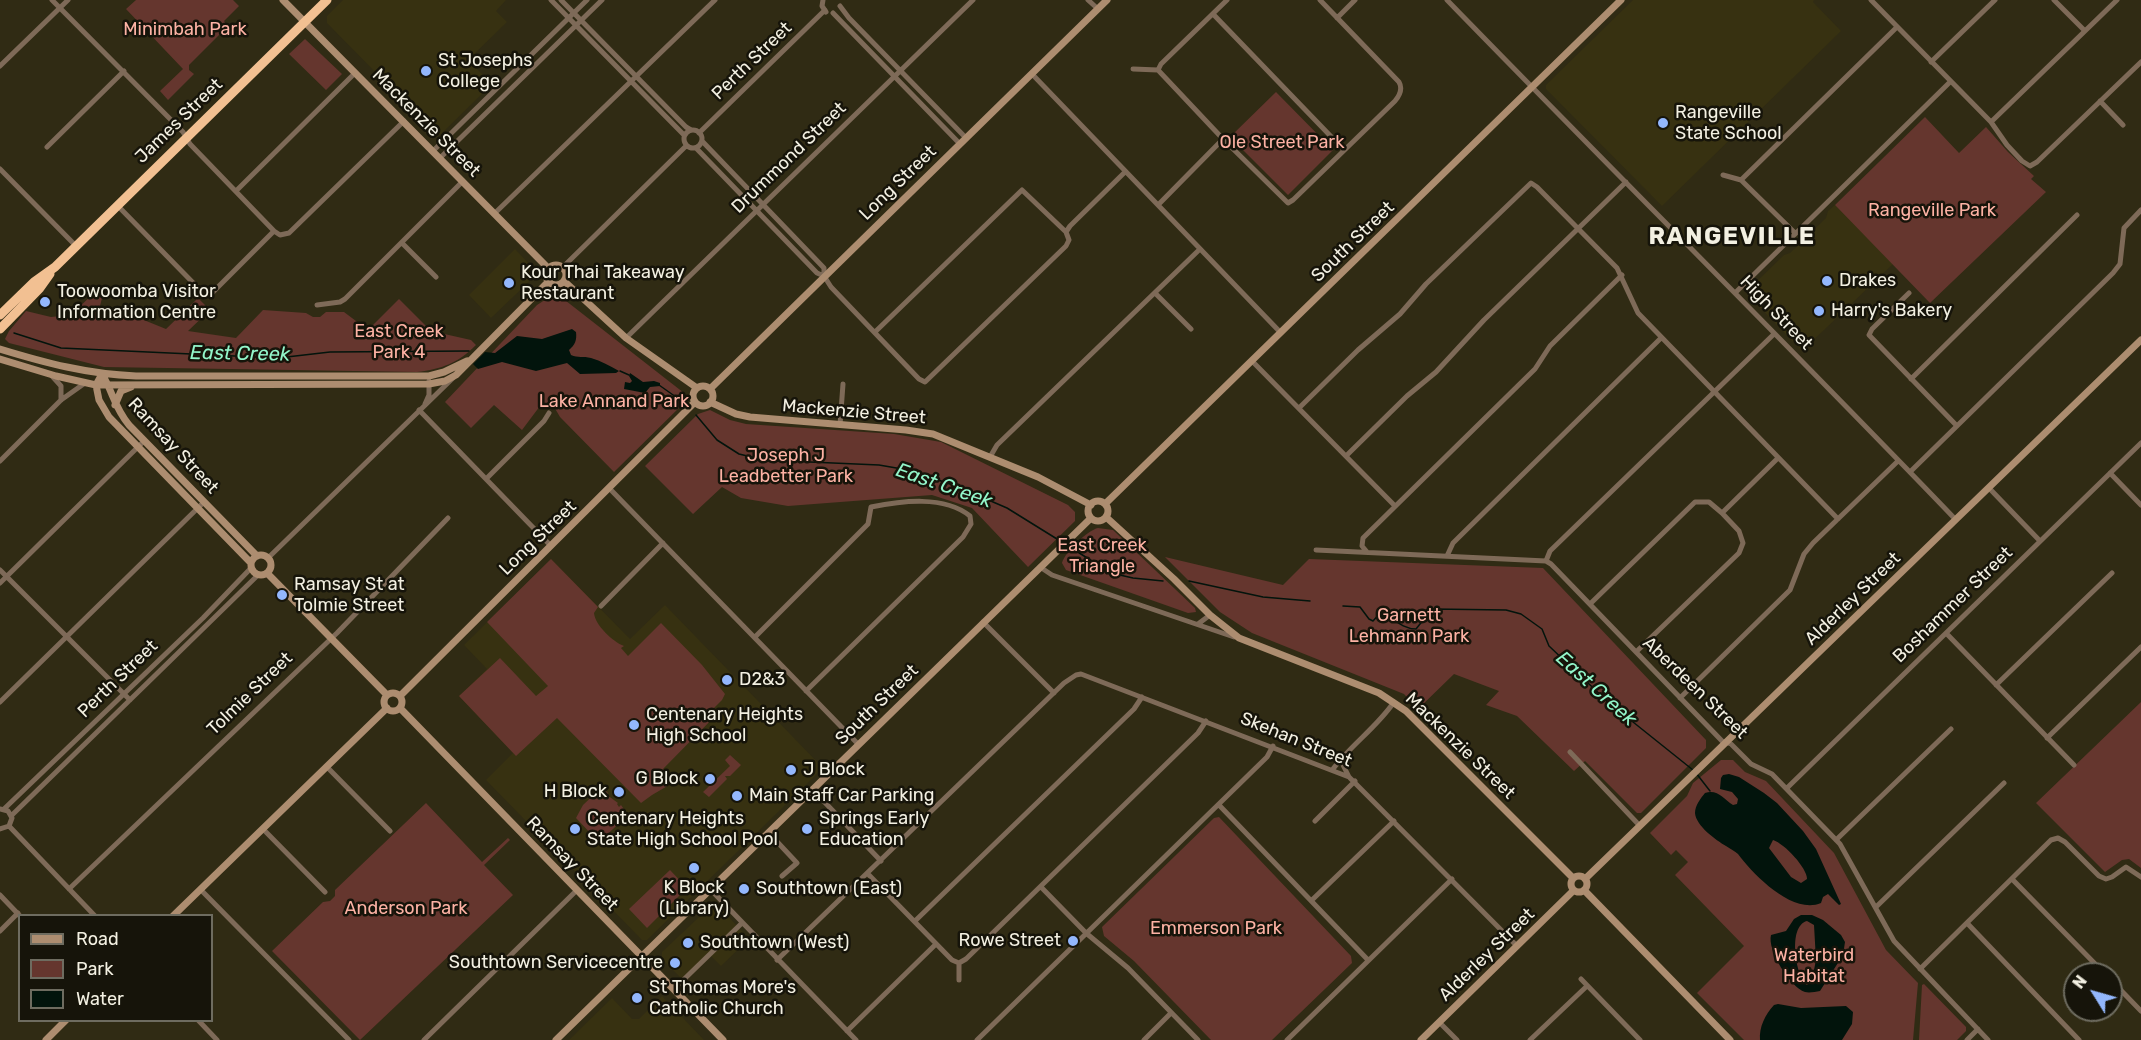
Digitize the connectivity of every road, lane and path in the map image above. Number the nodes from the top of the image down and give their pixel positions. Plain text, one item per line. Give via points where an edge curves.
1 (52, 0) edge
2 (68, 0) edge
3 (283, 0) edge
4 (327, 0) edge
5 (551, 0) edge
6 (561, 0) edge
7 (587, 0) edge
8 (602, 0) edge
9 (715, 0) edge
10 (973, 0) edge
11 (1088, 0) edge
12 (1106, 0) edge
13 (1227, 0) edge
14 (1320, 0) edge
15 (1355, 0) edge
16 (1447, 0) edge
17 (1621, 0) edge
18 (1872, 0) edge
19 (1995, 0) edge
20 (2054, 0) edge
21 (2116, 0) edge
22 (821, 1) edge
23 (840, 3) edge
24 (60, 8) junction
25 (1098, 9) junction
26 (825, 10) junction
27 (574, 13) junction
28 (833, 13) junction
29 (1213, 14) junction
30 (569, 18) junction
31 (1337, 18) junction
32 (581, 20) junction
33 (304, 23) junction
34 (576, 25) junction
35 (1897, 27) junction
36 (2085, 31) junction
37 (1931, 62) junction
38 (2141, 62) edge
39 (0, 66) edge
40 (1133, 69) dead end
41 (1158, 70) junction
42 (124, 71) junction
43 (900, 71) junction
44 (355, 73) junction
45 (1032, 74) junction
46 (894, 76) junction
47 (634, 79) junction
48 (1950, 82) junction
49 (1531, 87) junction
50 (2100, 101) junction
51 (404, 121) junction
52 (1991, 122) junction
53 (2123, 125) dead end
54 (691, 130) junction
55 (699, 133) junction
56 (684, 135) junction
57 (186, 138) junction
58 (1223, 139) junction
59 (702, 141) junction
60 (963, 141) junction
61 (686, 146) junction
62 (47, 147) dead end
63 (696, 147) junction
64 (1344, 150) junction
65 (433, 152) junction
66 (440, 158) junction
67 (0, 168) edge
68 (1125, 172) junction
69 (1723, 175) dead end
70 (1741, 180) junction
71 (463, 182) junction
72 (1626, 182) junction
73 (236, 191) junction
74 (117, 205) junction
75 (763, 205) junction
76 (1158, 205) junction
77 (757, 210) junction
78 (2141, 210) edge
79 (495, 213) junction
80 (2077, 215) dead end
81 (1578, 228) junction
82 (274, 231) junction
83 (1065, 232) junction
84 (1795, 233) junction
85 (402, 243) junction
86 (76, 246) junction
87 (1200, 249) junction
88 (55, 267) junction
89 (563, 267) junction
90 (548, 268) junction
91 (1622, 275) junction
92 (824, 276) junction
93 (436, 277) dead end
94 (564, 281) junction
95 (548, 282) junction
96 (1735, 293) junction
97 (1909, 293) dead end
98 (1155, 294) junction
99 (316, 304) dead end
100 (0, 315) edge
101 (0, 329) edge
102 (1191, 329) dead end
103 (875, 332) junction
104 (1281, 333) junction
105 (1774, 334) junction
106 (626, 338) junction
107 (1661, 338) junction
108 (2141, 340) edge
109 (0, 349) edge
110 (0, 359) edge
111 (470, 360) junction
112 (1252, 361) junction
113 (102, 374) junction
114 (51, 375) junction
115 (195, 376) junction
116 (454, 377) junction
117 (1911, 379) junction
118 (429, 380) junction
119 (86, 382) junction
120 (843, 384) dead end
121 (96, 385) junction
122 (108, 385) junction
123 (194, 385) junction
124 (137, 386) junction
125 (698, 388) junction
126 (710, 389) junction
127 (1714, 392) junction
128 (61, 400) junction
129 (696, 402) junction
130 (710, 402) junction
131 (115, 405) junction
132 (424, 405) junction
133 (1299, 408) junction
134 (419, 410) junction
135 (549, 413) dead end
136 (840, 424) junction
137 (1957, 426) junction
138 (2141, 443) edge
139 (141, 444) junction
140 (1346, 456) junction
141 (990, 457) junction
142 (1778, 458) junction
143 (0, 460) edge
144 (1898, 461) junction
145 (1910, 472) junction
146 (2110, 473) junction
147 (486, 479) junction
148 (1989, 488) junction
149 (610, 489) junction
150 (1105, 504) junction
151 (202, 505) junction
152 (1091, 505) junction
153 (2141, 505) edge
154 (1395, 506) junction
155 (1722, 513) junction
156 (448, 518) dead end
157 (1091, 518) junction
158 (1106, 518) junction
159 (1838, 519) junction
160 (1956, 520) junction
161 (2040, 541) junction
162 (663, 543) junction
163 (551, 546) junction
164 (1316, 550) dead end
165 (1368, 552) junction
166 (257, 556) junction
167 (1447, 556) junction
168 (268, 558) junction
169 (1546, 561) junction
170 (251, 565) junction
171 (1040, 567) junction
172 (0, 570) edge
173 (267, 573) junction
174 (2112, 573) dead end
175 (258, 574) junction
176 (6, 576) junction
177 (0, 582) edge
178 (1590, 604) junction
179 (601, 606) dead end
180 (1210, 615) junction
181 (205, 620) junction
182 (983, 622) junction
183 (1198, 624) junction
184 (1946, 633) junction
185 (755, 637) junction
186 (68, 638) junction
187 (331, 638) junction
188 (1239, 638) junction
189 (2141, 647) edge
190 (171, 649) junction
191 (1636, 652) junction
192 (176, 654) junction
193 (1996, 685) junction
194 (806, 691) junction
195 (1054, 693) junction
196 (124, 695) junction
197 (387, 695) junction
198 (400, 696) junction
199 (1142, 697) junction
200 (1680, 698) junction
201 (130, 700) junction
202 (0, 702) edge
203 (1394, 702) junction
204 (387, 708) junction
205 (400, 708) junction
206 (1206, 721) junction
207 (1951, 729) dead end
208 (2047, 738) junction
209 (1727, 742) junction
210 (858, 744) junction
211 (1273, 746) junction
212 (1570, 752) dead end
213 (1346, 753) junction
214 (2074, 765) dead end
215 (327, 767) junction
216 (1333, 769) junction
217 (47, 770) junction
218 (53, 776) junction
219 (1352, 779) junction
220 (2004, 783) dead end
221 (1787, 788) junction
222 (812, 789) junction
223 (1219, 805) junction
224 (2, 809) edge
225 (11, 816) junction
226 (1315, 821) dead end
227 (1394, 821) junction
228 (9, 826) junction
229 (1640, 826) junction
230 (0, 829) edge
231 (263, 829) junction
232 (390, 831) dead end
233 (768, 832) junction
234 (1836, 840) junction
235 (881, 861) junction
236 (868, 874) junction
237 (782, 876) dead end
238 (2141, 877) edge
239 (1573, 878) junction
240 (1452, 879) junction
241 (1585, 879) junction
242 (2012, 879) junction
243 (1041, 886) junction
244 (69, 889) junction
245 (200, 889) junction
246 (711, 890) junction
247 (1584, 890) junction
248 (576, 891) junction
249 (1573, 891) junction
250 (326, 892) dead end
251 (0, 895) edge
252 (1312, 900) junction
253 (1876, 907) junction
254 (19, 914) edge
255 (94, 914) edge
256 (174, 914) edge
257 (18, 915) edge
258 (915, 921) junction
259 (742, 923) junction
260 (1967, 923) junction
261 (0, 931) edge
262 (1086, 933) junction
263 (936, 944) junction
264 (1517, 946) junction
265 (642, 957) junction
266 (777, 960) junction
267 (1368, 960) junction
268 (2093, 962) edge
269 (959, 963) junction
270 (1920, 969) junction
271 (1581, 979) dead end
272 (959, 980) dead end
273 (1587, 986) junction
274 (674, 989) junction
275 (2123, 992) edge
276 (2141, 1011) edge
277 (1172, 1013) junction
278 (64, 1022) edge
279 (200, 1022) edge
280 (1439, 1022) junction
281 (1978, 1029) junction
282 (847, 1031) junction
283 (1638, 1039) edge
284 (46, 1040) edge
285 (217, 1040) edge
286 (349, 1040) edge
287 (424, 1040) edge
288 (556, 1040) edge
289 (723, 1040) edge
290 (856, 1040) edge
291 (977, 1040) edge
292 (1144, 1040) edge
293 (1198, 1040) edge
294 (1287, 1040) edge
295 (1421, 1040) edge
296 (1457, 1040) edge
297 (1530, 1040) edge
298 (1730, 1040) edge
299 (1967, 1040) edge
300 (1988, 1040) edge
301 (2079, 1040) edge

1 - 24 street
2 - 24 street
3 - 33 street, Mackenzie Street
4 - 33 highway, James Street
5 - 30 street
6 - 27 street
7 - 27 street
8 - 32 street
9 - 47 street
10 - 43 street, Drummond Street
11 - 25 street
12 - 25 street, Long Street
13 - 29 street
14 - 31 street
15 - 31 street
16 - 49 street, High Street
17 - 49 street, South Street
18 - 35 street
19 - 37 street
20 - 36 street
21 - 36 street
22 - 26 street
23 - 28 street
23 - 43 street via 849,18
24 - 39 street
24 - 42 street
25 - 45 street, Long Street
26 - 28 street
26 - 55 street, Perth Street
27 - 30 street
27 - 32 street
28 - 46 street
29 - 41 street
29 - 64 street
30 - 34 street
30 - 65 street
31 - 64 street via 1401,86 1395,101
32 - 34 street
32 - 47 street
33 - 44 street, Mackenzie Street
33 - 57 highway, James Street
34 - 47 street
34 - 66 street
35 - 37 street
35 - 70 street
36 - 52 street
37 - 48 street
38 - 50 street
40 - 41 street
41 - 58 street
42 - 57 street
42 - 62 street
43 - 46 street, Drummond Street
43 - 60 street
44 - 51 street, Mackenzie Street
44 - 73 street
45 - 60 street, Long Street
45 - 68 street
46 - 60 street
46 - 75 street, Drummond Street
47 - 54 street
47 - 56 street
47 - 79 street
48 - 52 street
48 - 84 street
49 - 72 street, High Street
49 - 104 street, South Street
50 - 52 street via 2030,166 2007,145
50 - 53 street
51 - 65 street, Mackenzie Street
51 - 82 street via 290,233 280,235
54 - 55 street
54 - 56 street
55 - 59 street
56 - 61 street
57 - 73 street
57 - 74 highway, James Street
58 - 64 street via 1288,203
58 - 76 street
59 - 63 street
59 - 75 street
60 - 92 street, Long Street
61 - 63 street
61 - 89 street
63 - 77 street
65 - 66 street, Mackenzie Street
66 - 71 street, Mackenzie Street
67 - 86 street
68 - 76 street
68 - 83 street
69 - 70 street
70 - 84 street
71 - 79 street, Mackenzie Street
71 - 85 street
72 - 81 street
72 - 96 street, High Street
73 - 82 street
74 - 82 street via 205,295
74 - 86 highway, James Street
75 - 77 street, Drummond Street
75 - 92 street via 824,268
76 - 87 street
77 - 92 street
77 - 106 street, Drummond Street
78 - 137 street via 2124,228 2120,264 2113,273
79 - 90 street, Mackenzie Street
80 - 117 street
81 - 91 street
81 - 133 street via 1531,183
81 - 140 street via 1436,372
83 - 103 street via 1022,190
83 - 103 street via 1069,240 1066,246 925,382
84 - 96 street
85 - 93 street
85 - 99 street via 345,299
86 - 88 highway, James Street
87 - 98 street
87 - 104 street
88 - 100 highway, James Street
88 - 101 highway, James Street
89 - 90 street via 555,264
89 - 94 street
90 - 95 street
91 - 107 street via 1634,307
91 - 154 street via 1550,346 1535,369
92 - 103 street
92 - 126 street, Long Street
94 - 95 street via 555,285
94 - 106 street
95 - 111 street
96 - 105 street, High Street
97 - 117 street via 1869,335
98 - 102 street
98 - 141 street
104 - 112 street, South Street
105 - 127 street
105 - 144 street, High Street
106 - 125 street
107 - 127 street
107 - 167 street via 1453,543
108 - 148 street, Alderley Street
109 - 113 street
110 - 114 street
111 - 116 street
111 - 118 street
112 - 133 street
112 - 150 street, South Street
113 - 115 street
113 - 121 street
113 - 122 street, Ramsay Street
114 - 119 street
114 - 128 street via 61,386
115 - 118 street
115 - 123 street
116 - 118 street
116 - 132 street
117 - 137 street
118 - 123 street
118 - 132 street
119 - 121 street
119 - 128 street
120 - 136 street
121 - 122 street
121 - 139 street, Ramsay Street via 109,417
122 - 124 street
122 - 131 street, Ramsay Street
123 - 124 street
124 - 131 street via 121,391
125 - 126 street
125 - 129 street via 693,393
126 - 130 street
127 - 142 street
127 - 169 street via 1550,551
128 - 143 street
129 - 130 street
129 - 149 street, Long Street
130 - 136 street, Mackenzie Street via 750,417
131 - 139 street, Ramsay Street
132 - 134 street
133 - 140 street
134 - 147 street
134 - 168 street
135 - 147 street
136 - 141 street, Mackenzie Street via 927,433
137 - 145 street
138 - 146 street, Boshammer Street
139 - 151 street, Ramsay Street
139 - 176 street
140 - 154 street
141 - 152 street, Mackenzie Street
142 - 155 street
142 - 159 street
144 - 145 street, High Street
144 - 159 street
145 - 160 street, High Street
146 - 153 street
146 - 161 street, Boshammer Street
147 - 163 street
148 - 160 street, Alderley Street
148 - 161 street
149 - 162 street
149 - 163 street, Long Street
150 - 152 street
150 - 158 street
151 - 166 street, Ramsay Street
151 - 170 street, Ramsay Street
151 - 186 street
152 - 157 street
154 - 165 street via 1363,537 1362,546
155 - 178 street via 1708,502 1695,502
155 - 191 street via 1739,531 1743,543 1739,553
156 - 187 street, Tolmie Street
157 - 158 street
157 - 171 street, South Street
158 - 180 street, Mackenzie Street
159 - 200 street via 1804,554 1790,590
160 - 209 street, Alderley Street
161 - 184 street, Boshammer Street
162 - 179 street
162 - 185 street
163 - 198 street, Long Street
164 - 165 street
165 - 167 street
166 - 168 street
166 - 170 street
167 - 169 street
168 - 173 street
169 - 178 street, Aberdeen Street
170 - 175 street
170 - 181 street, Perth Street
171 - 182 street, South Street
171 - 183 street, Mackenzie Street
172 - 176 street
173 - 175 street
173 - 187 street
174 - 193 street
175 - 181 street, Perth Street
176 - 177 street
176 - 186 street
178 - 191 street, Aberdeen Street
180 - 183 street
180 - 188 street, Mackenzie Street
181 - 190 street, Perth Street
181 - 192 street, Perth Street
182 - 195 street
182 - 210 street, South Street
183 - 188 street, Mackenzie Street
184 - 193 street
184 - 221 street, Boshammer Street
185 - 194 street
185 - 194 street via 868,524 871,507 927,500 970,516 971,524 963,537
186 - 196 street
186 - 202 street
187 - 197 street
187 - 244 street, Tolmie Street
188 - 203 street, Mackenzie Street
189 - 208 street
190 - 192 street
190 - 196 street, Perth Street
191 - 200 street, Aberdeen Street
192 - 201 street, Perth Street
193 - 208 street
194 - 210 street
195 - 199 street, Skehan Street via 1076,675
195 - 235 street
196 - 201 street
196 - 217 street, Perth Street
197 - 198 street via 394,692
197 - 204 street
198 - 205 street
199 - 206 street, Skehan Street
199 - 258 street
200 - 209 street, Aberdeen Street
201 - 218 street, Perth Street
203 - 213 street via 1385,716
203 - 239 street, Mackenzie Street
204 - 205 street
204 - 215 street
205 - 248 street, Ramsay Street
206 - 211 street, Skehan Street
206 - 243 street
207 - 234 street
208 - 214 street
209 - 221 street, Aberdeen Street
209 - 229 street, Alderley Street
210 - 222 street, South Street
211 - 216 street, Skehan Street
211 - 223 street via 1267,757
212 - 229 street
213 - 216 street
213 - 219 street via 1343,765
215 - 231 street
215 - 232 street
216 - 219 street, Skehan Street
217 - 218 street
217 - 224 street, Perth Street
218 - 225 street, Perth Street
219 - 226 street
219 - 227 street, Skehan Street
220 - 253 street
221 - 234 street, Aberdeen Street
222 - 233 street, South Street
222 - 235 street
223 - 252 street
223 - 262 street
224 - 225 street
225 - 228 street
227 - 240 street, Skehan Street
227 - 252 street
228 - 230 street
228 - 244 street
229 - 241 street, Alderley Street
231 - 245 street
231 - 250 street
233 - 237 street via 797,862
233 - 246 street, South Street
234 - 253 street, Aberdeen Street
235 - 236 street
236 - 258 street
236 - 266 street
238 - 242 street via 2126,867 2106,879 2099,876 2058,838 2051,840
239 - 241 street
239 - 249 street
240 - 264 street, Skehan Street
240 - 267 street
241 - 247 street
242 - 260 street
242 - 268 street
243 - 262 street
243 - 269 street
244 - 255 street
245 - 256 street
245 - 286 street
246 - 259 street
246 - 265 street, South Street
247 - 249 street
247 - 298 street
248 - 265 street, Ramsay Street
248 - 287 street
249 - 264 street, Alderley Street
251 - 254 street
252 - 267 street
253 - 270 street, Aberdeen Street via 1894,941
257 - 261 street
258 - 263 street
259 - 266 street
259 - 274 street
260 - 270 street
260 - 301 street
262 - 277 street
262 - 291 street
263 - 269 street
263 - 282 street
264 - 280 street, Alderley Street
265 - 274 street, Ramsay Street
265 - 288 street, South Street
266 - 282 street
267 - 294 street
269 - 272 street
270 - 281 street, Aberdeen Street
271 - 273 street
273 - 283 street
273 - 297 street
274 - 289 street, Ramsay Street
275 - 276 street
277 - 292 street
277 - 293 street
278 - 284 street
279 - 285 street
280 - 295 street, Alderley Street
280 - 296 street
281 - 299 street
281 - 300 street, Aberdeen Street
282 - 290 street

